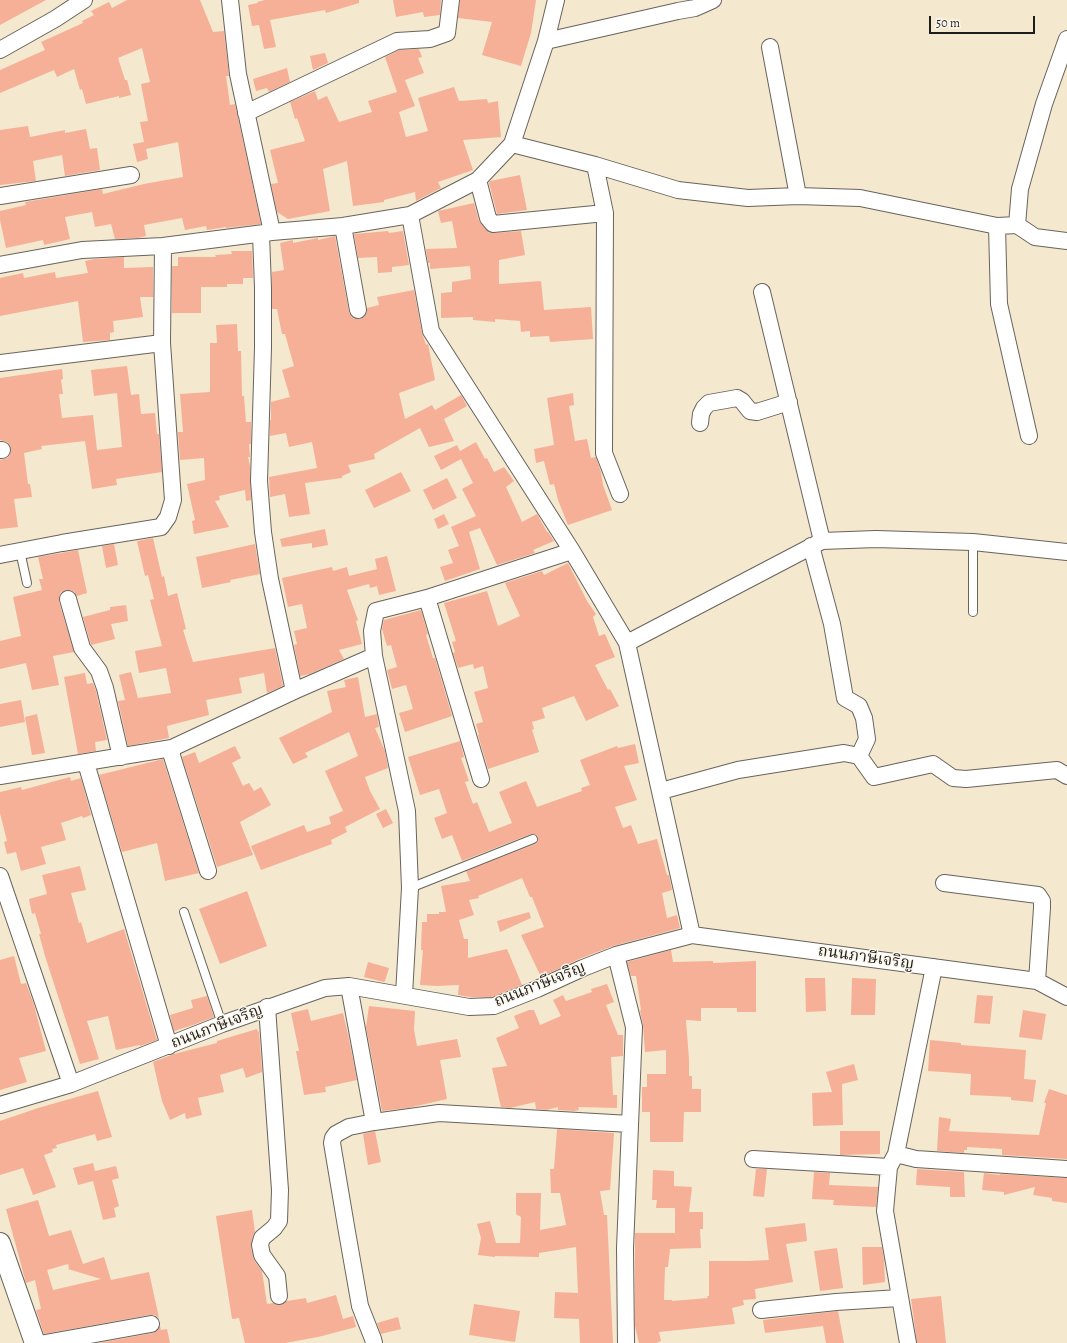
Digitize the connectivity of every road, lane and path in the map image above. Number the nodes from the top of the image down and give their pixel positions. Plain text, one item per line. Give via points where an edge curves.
1 (84, 0) edge
2 (230, 0) edge
3 (451, 0) edge
4 (556, 0) edge
5 (713, 0) edge
6 (678, 5) edge
7 (1067, 39) edge
8 (546, 41) junction
9 (770, 47) dead end
10 (0, 50) edge
11 (246, 113) junction
12 (512, 144) junction
13 (596, 165) junction
14 (131, 175) dead end
15 (478, 180) junction
16 (0, 196) edge
17 (798, 196) junction
18 (605, 213) junction
19 (410, 215) junction
20 (342, 226) junction
21 (997, 226) junction
22 (1017, 226) junction
23 (266, 233) junction
24 (1067, 241) edge
25 (163, 246) junction
26 (0, 265) edge
27 (762, 292) dead end
28 (358, 310) dead end
29 (162, 343) junction
30 (0, 363) edge
31 (789, 402) junction
32 (700, 422) dead end
33 (1029, 436) dead end
34 (620, 494) dead end
35 (973, 542) junction
36 (817, 544) junction
37 (20, 551) junction
38 (572, 551) junction
39 (1067, 552) edge
40 (0, 556) edge
41 (27, 583) dead end
42 (427, 598) junction
43 (68, 599) dead end
44 (973, 612) dead end
45 (627, 643) junction
46 (374, 656) junction
47 (294, 691) junction
48 (172, 748) junction
49 (859, 756) junction
50 (121, 757) junction
51 (86, 762) junction
52 (0, 776) edge
53 (1067, 776) edge
54 (481, 779) dead end
55 (661, 791) junction
56 (533, 839) dead end
57 (208, 871) dead end
58 (0, 876) edge
59 (944, 883) dead end
60 (410, 888) junction
61 (184, 912) dead end
62 (692, 935) junction
63 (616, 956) junction
64 (934, 967) junction
65 (1037, 981) junction
66 (349, 986) junction
67 (404, 996) junction
68 (1067, 997) edge
69 (267, 1008) junction
70 (222, 1024) junction
71 (170, 1046) junction
72 (71, 1084) junction
73 (0, 1105) edge
74 (374, 1122) junction
75 (630, 1124) junction
76 (753, 1159) dead end
77 (893, 1161) junction
78 (1067, 1169) edge
79 (0, 1243) edge
80 (279, 1296) dead end
81 (900, 1298) junction
82 (761, 1310) dead end
83 (152, 1324) dead end
84 (35, 1343) edge
85 (45, 1343) edge
86 (374, 1343) edge
87 (626, 1343) edge
88 (908, 1343) edge

1 - 10 street
2 - 11 street via 238,74
3 - 11 street via 447,33 430,39 397,41
4 - 8 street
5 - 6 street via 695,8
6 - 8 street
7 - 22 street via 1044,104 1020,189
8 - 12 street
9 - 17 street
11 - 23 street
12 - 13 street
12 - 15 street
13 - 17 street via 678,190 748,198
13 - 18 street
14 - 16 street
15 - 18 street via 488,218 493,224
15 - 19 street
17 - 21 street via 860,198
18 - 34 street via 604,453
19 - 20 street
19 - 38 street via 431,331
20 - 23 street
20 - 28 street
21 - 22 street
21 - 33 street via 999,304
22 - 24 street via 1036,237
23 - 25 street
23 - 47 street via 259,481 270,579
25 - 26 street via 82,250
25 - 29 street
27 - 31 street
29 - 30 street
29 - 37 street via 173,500 168,517 160,527
31 - 32 street via 757,412 750,411 737,398 709,403 701,414
31 - 36 street
35 - 36 street via 876,540
35 - 39 street
35 - 44 lane
36 - 45 street
36 - 49 street via 845,698 859,706 864,718 867,739
37 - 40 street
37 - 41 lane
38 - 42 street
38 - 45 street
42 - 46 street via 376,611 372,631
42 - 54 street
43 - 50 street via 82,648 99,671 105,688
45 - 55 street
46 - 47 street
46 - 60 street via 407,811
47 - 48 street
48 - 50 street
48 - 57 street via 172,756
49 - 53 street via 874,777 933,764 954,778 1057,770
49 - 55 street via 844,753 738,770
50 - 51 street
51 - 52 street
51 - 71 street
55 - 62 street
56 - 60 lane
58 - 72 street
59 - 65 street via 1038,895 1042,908
60 - 67 street
61 - 70 lane
62 - 63 street, ถนนภาษีเจริญ
62 - 64 street, ถนนภาษีเจริญ
63 - 67 street, ถนนภาษีเจริญ via 494,1006 469,1007
63 - 75 street via 634,1027
64 - 65 street, ถนนภาษีเจริญ
64 - 77 street
65 - 68 street, ถนนภาษีเจริญ
66 - 67 street, ถนนภาษีเจริญ
66 - 69 street, ถนนภาษีเจริญ via 325,988
66 - 74 street
69 - 70 street, ถนนภาษีเจริญ
69 - 80 street via 280,1190 279,1221 262,1238 260,1245 262,1255 277,1276
70 - 71 street, ถนนภาษีเจริญ
71 - 72 street, ถนนภาษีเจริญ
72 - 73 street, ถนนภาษีเจริญ
74 - 75 street via 450,1113
74 - 86 street via 344,1129 336,1134 332,1141 360,1306
75 - 87 street via 625,1248
76 - 77 street
77 - 78 street via 916,1159
77 - 81 street via 886,1211
79 - 84 street
81 - 82 street
81 - 88 street
83 - 85 street

